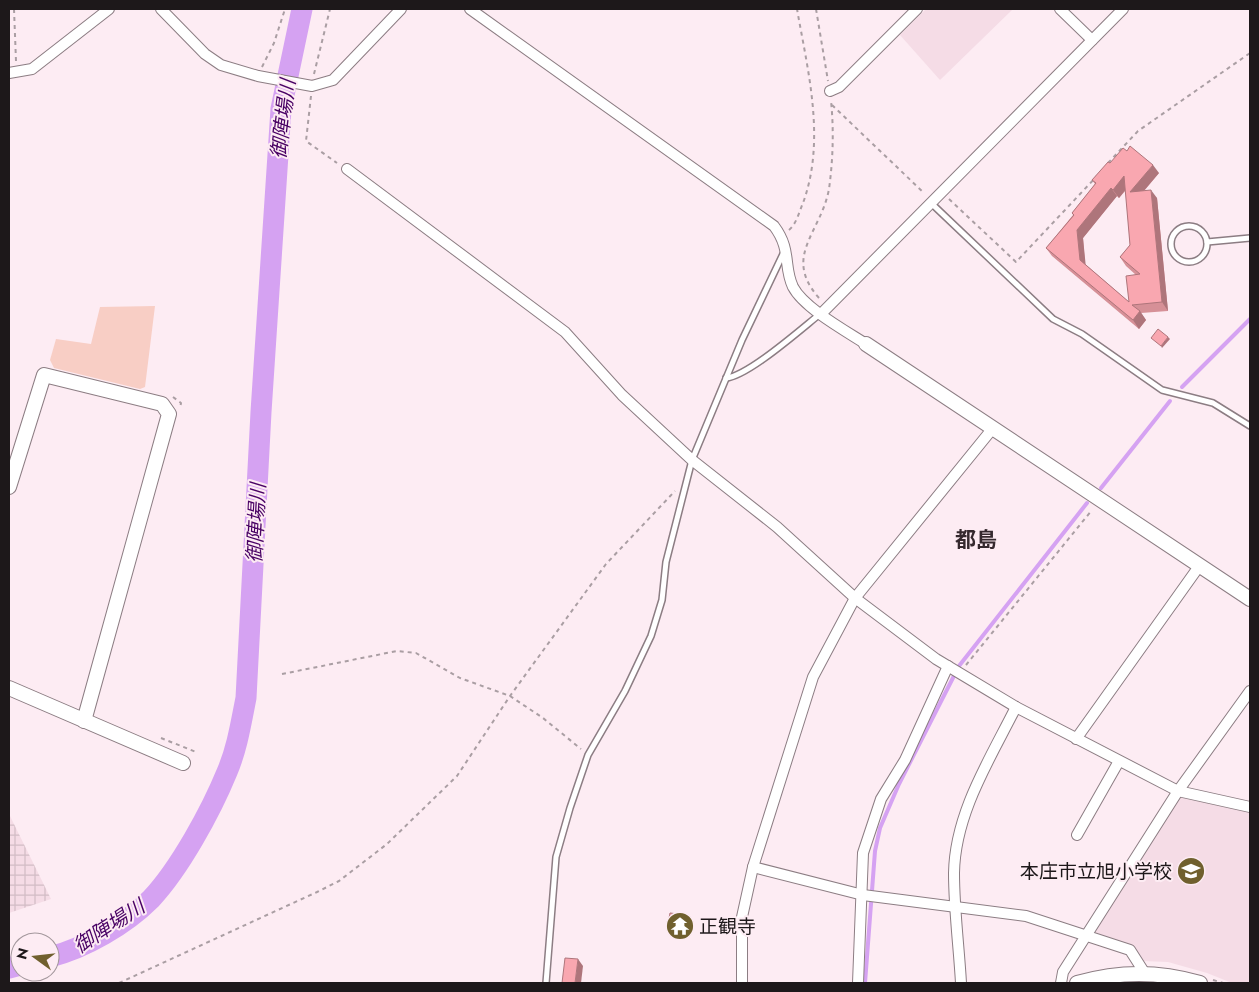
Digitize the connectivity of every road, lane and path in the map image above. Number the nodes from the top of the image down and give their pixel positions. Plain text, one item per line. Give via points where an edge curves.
1 (14, 9) edge
2 (109, 9) edge
3 (161, 9) edge
4 (285, 9) edge
5 (330, 9) edge
6 (401, 9) edge
7 (470, 9) edge
8 (797, 9) edge
9 (816, 9) edge
10 (917, 9) edge
11 (1060, 9) edge
12 (1122, 9) edge
13 (1092, 40) junction
14 (1250, 53) edge
15 (12, 73) edge
16 (258, 76) junction
17 (308, 85) junction
18 (1250, 90) edge
19 (830, 91) junction
20 (1250, 102) edge
21 (832, 105) junction
22 (1104, 168) edge
23 (347, 169) joint
24 (1097, 175) edge
25 (941, 192) junction
26 (931, 203) junction
27 (781, 236) junction
28 (1250, 238) edge
29 (1207, 242) junction
30 (786, 250) junction
31 (824, 310) junction
32 (866, 344) joint
33 (726, 378) junction
34 (170, 394) dead end
35 (179, 412) dead end
36 (1250, 426) edge
37 (993, 428) junction
38 (692, 460) junction
39 (687, 478) junction
40 (9, 487) edge
41 (1100, 500) junction
42 (1200, 565) junction
43 (855, 598) junction
44 (1250, 599) edge
45 (948, 666) junction
46 (960, 673) junction
47 (282, 674) dead end
48 (9, 688) edge
49 (1250, 691) edge
50 (510, 696) junction
51 (1016, 707) junction
52 (84, 720) junction
53 (1076, 738) junction
54 (588, 755) junction
55 (1119, 761) junction
56 (183, 763) dead end
57 (1178, 790) junction
58 (1250, 807) edge
59 (1077, 835) dead end
60 (753, 867) junction
61 (863, 895) junction
62 (956, 906) junction
63 (1086, 935) junction
64 (1144, 972) junction
65 (119, 983) edge
66 (546, 983) edge
67 (742, 983) edge
68 (858, 983) edge
69 (962, 983) edge
70 (1061, 983) edge
71 (1077, 983) edge
72 (1200, 983) edge

1 - 15 path
2 - 15 street via 49,58 32,69
3 - 16 street via 205,54 221,65
4 - 16 path via 274,43
5 - 17 path
6 - 17 street via 333,80
7 - 27 street via 774,226
8 - 27 path via 813,107 813,155 810,176 794,225
9 - 19 path
10 - 19 street via 839,87
11 - 13 street
12 - 13 street
13 - 25 street
14 - 22 path via 1138,131
16 - 17 street
17 - 23 path via 306,141
18 - 20 path
19 - 21 path
21 - 26 path
21 - 31 path via 828,190 803,256 803,276
23 - 38 street via 565,332 622,395
24 - 25 path via 1016,262
25 - 26 street
26 - 31 street
26 - 36 lane via 1053,319 1082,334 1162,390 1213,403
27 - 30 street
28 - 29 lane
29 - 29 lane via 1204,253 1196,261 1184,261 1174,254 1172,248 1173,237 1180,228 1192,226 1202,231
30 - 31 street via 794,289
30 - 33 lane
31 - 32 street
31 - 33 lane via 768,354 733,378
32 - 37 street
33 - 38 lane
34 - 35 path via 181,403
37 - 41 street
37 - 43 street
38 - 39 lane
38 - 43 street via 778,527
39 - 50 path via 606,564
39 - 54 lane via 666,562 662,600 651,636 625,691
40 - 52 street via 44,375 162,404 169,414
41 - 42 street
41 - 46 path
42 - 44 street
42 - 53 street
43 - 45 street
43 - 60 street via 813,677
45 - 46 street
45 - 61 street via 905,760 881,799 868,833 863,853
46 - 51 street
47 - 50 path via 397,651 416,653 460,678
48 - 52 street
49 - 57 street
50 - 54 path
50 - 65 path via 457,776 387,844 353,870 317,892
51 - 53 street
51 - 62 street via 976,785 966,812 954,872
52 - 56 street
53 - 55 street
54 - 66 lane via 556,856
55 - 57 street
55 - 59 street
57 - 58 street
57 - 63 street
60 - 61 street
60 - 67 street via 742,917
61 - 62 street
61 - 68 street
62 - 63 street via 1026,916
62 - 69 street
63 - 64 street via 1130,950
63 - 70 street via 1063,972
64 - 71 street via 1102,976
64 - 72 street

